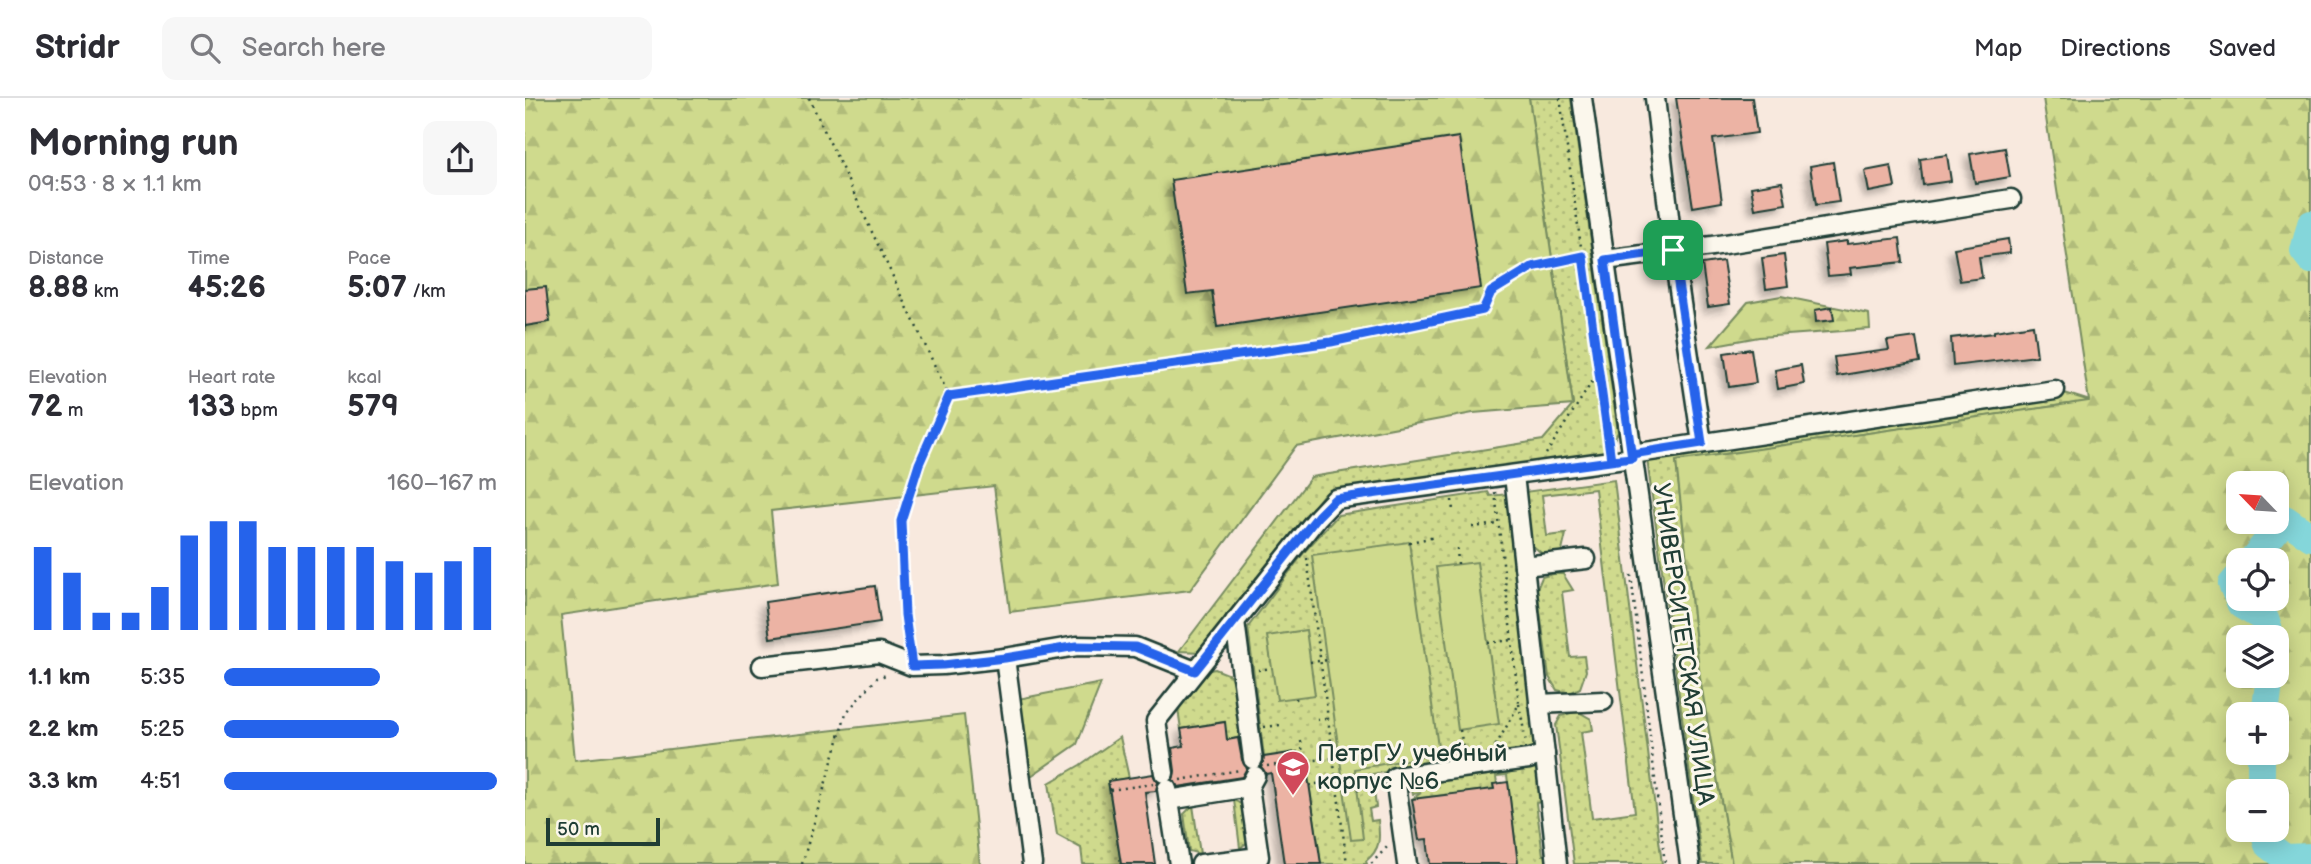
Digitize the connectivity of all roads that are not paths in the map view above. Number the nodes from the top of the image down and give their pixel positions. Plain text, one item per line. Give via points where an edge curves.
1 (1582, 98) edge
2 (1655, 98) edge
3 (2011, 199) dead end
4 (1673, 250) junction
5 (1605, 260) junction
6 (2055, 390) dead end
7 (1702, 443) junction
8 (1632, 456) junction
9 (1514, 475) junction
10 (1586, 559) dead end
11 (1524, 566) junction
12 (1235, 621) junction
13 (1005, 658) junction
14 (762, 666) dead end
15 (1195, 671) junction
16 (1603, 701) dead end
17 (1539, 704) junction
18 (1537, 756) junction
19 (1253, 772) junction
20 (1167, 785) junction
21 (1032, 864) edge
22 (1178, 864) edge
23 (1201, 864) edge
24 (1407, 864) edge
25 (1557, 864) edge
26 (1690, 864) edge

1 - 5 street, УНИВЕРСИТЕТСКАЯ УЛИЦА
2 - 4 street
3 - 4 street
4 - 5 street
4 - 7 street
5 - 8 street, УНИВЕРСИТЕТСКАЯ УЛИЦА
6 - 7 street
7 - 8 street
8 - 9 street
8 - 26 street, УНИВЕРСИТЕТСКАЯ УЛИЦА
9 - 11 street
9 - 12 street via 1335,499
10 - 11 street
11 - 17 street
12 - 15 street
12 - 19 street
13 - 14 street via 912,666 879,653
13 - 15 street via 1077,646 1135,647
13 - 21 street
15 - 20 street via 1156,721
16 - 17 street
17 - 18 street
18 - 24 street via 1395,778
18 - 25 street
19 - 20 street
19 - 23 street via 1259,857
20 - 22 street

